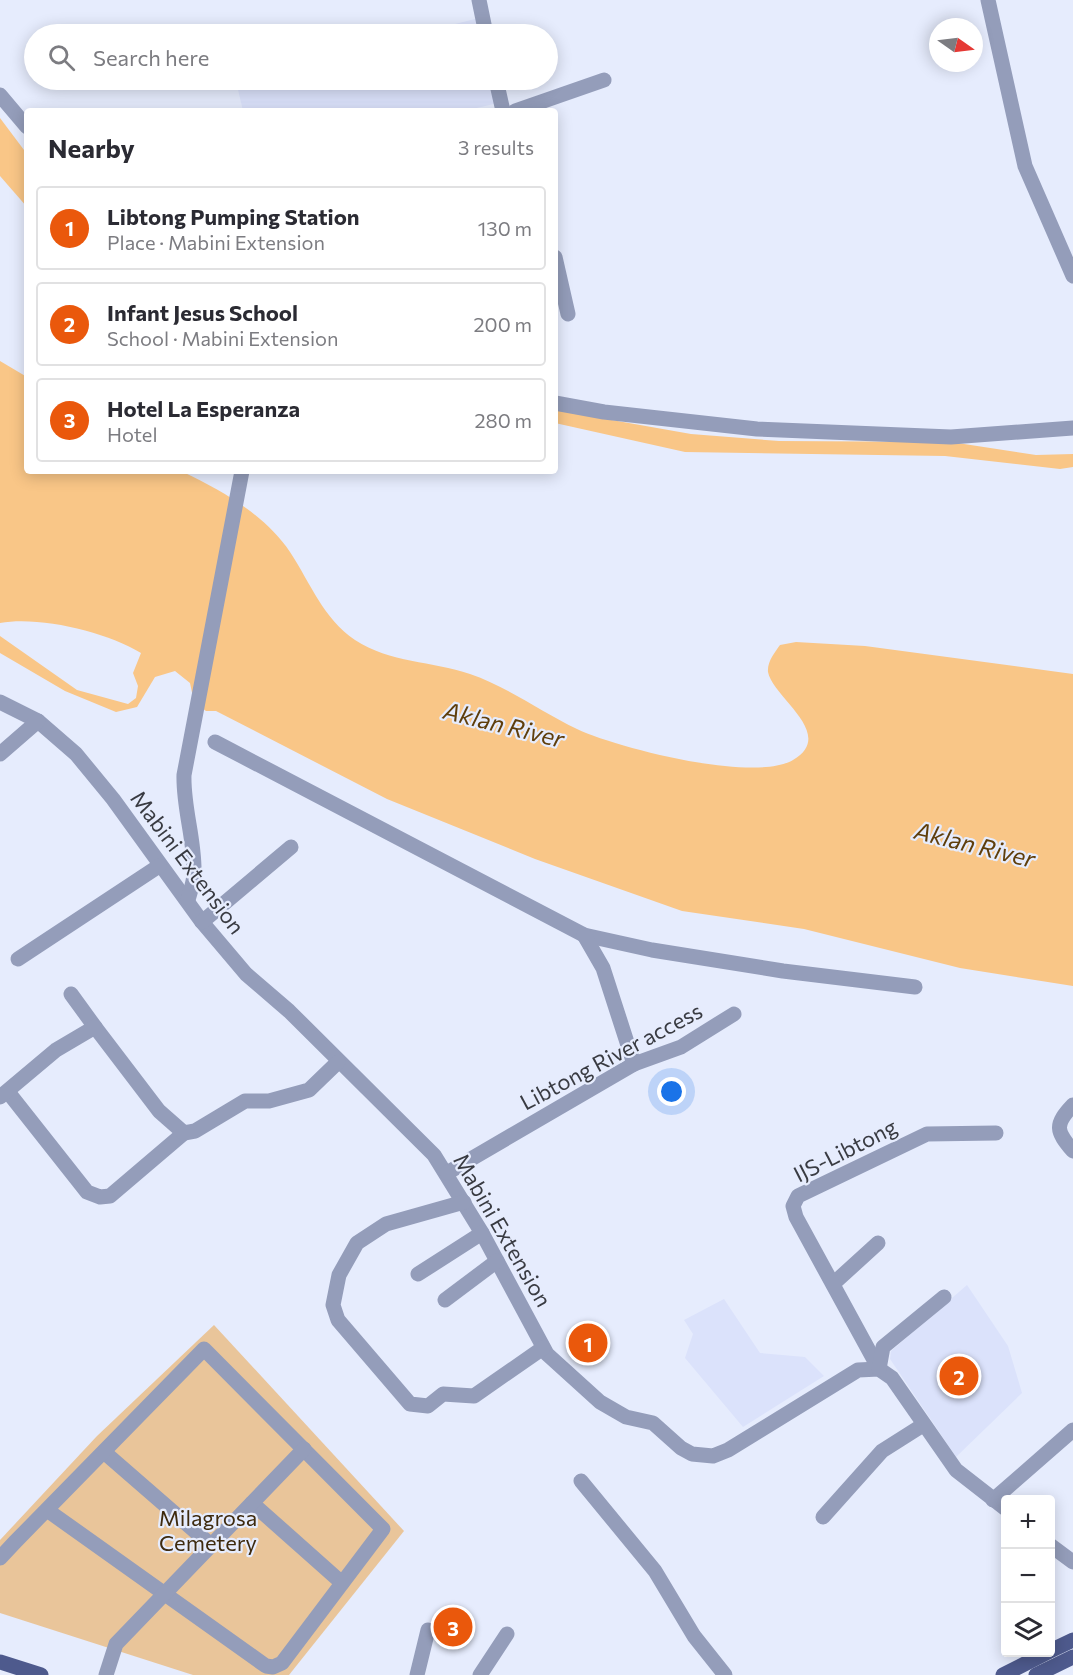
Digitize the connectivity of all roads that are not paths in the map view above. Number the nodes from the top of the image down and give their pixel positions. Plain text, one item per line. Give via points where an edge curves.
1 (479, 0) edge
2 (988, 0) edge
3 (484, 24) edge
4 (604, 80) dead end
5 (498, 90) edge
6 (0, 95) edge
7 (502, 108) edge
8 (524, 108) edge
9 (24, 123) edge
10 (558, 270) edge
11 (1073, 276) edge
12 (568, 314) dead end
13 (558, 404) edge
14 (1073, 428) edge
15 (241, 474) edge
16 (0, 702) edge
17 (38, 721) junction
18 (215, 742) dead end
19 (0, 754) edge
20 (291, 847) dead end
21 (159, 866) junction
22 (188, 900) junction
23 (202, 922) junction
24 (584, 935) junction
25 (18, 959) dead end
26 (915, 987) dead end
27 (71, 994) dead end
28 (734, 1014) dead end
29 (95, 1027) junction
30 (338, 1062) junction
31 (634, 1064) junction
32 (4, 1094) edge
33 (1073, 1105) edge
34 (996, 1132) dead end
35 (184, 1133) junction
36 (1073, 1151) edge
37 (447, 1173) junction
38 (464, 1202) junction
39 (482, 1233) junction
40 (878, 1243) dead end
41 (497, 1261) junction
42 (418, 1274) dead end
43 (833, 1284) junction
44 (944, 1297) dead end
45 (445, 1300) dead end
46 (543, 1348) junction
47 (879, 1369) junction
48 (923, 1425) junction
49 (1073, 1430) edge
50 (304, 1449) junction
51 (104, 1452) junction
52 (581, 1482) dead end
53 (252, 1503) junction
54 (999, 1504) edge
55 (47, 1510) junction
56 (823, 1517) dead end
57 (211, 1545) junction
58 (1055, 1549) edge
59 (0, 1558) edge
60 (1073, 1562) edge
61 (342, 1583) junction
62 (163, 1595) junction
63 (428, 1630) dead end
64 (507, 1634) dead end
65 (1073, 1640) edge
66 (1055, 1649) edge
67 (1073, 1656) edge
68 (1039, 1657) edge
69 (0, 1662) edge
70 (41, 1675) edge
71 (106, 1675) edge
72 (417, 1675) edge
73 (480, 1675) edge
74 (724, 1675) edge
75 (1003, 1675) edge
76 (1036, 1675) edge

1 - 3 street
2 - 11 street via 1025,166
4 - 8 street
5 - 7 street
6 - 9 street
10 - 12 street
13 - 14 street via 757,429 951,437
15 - 22 street via 184,784 194,875
16 - 17 street, Mabini Extension
17 - 19 street
17 - 21 street, Mabini Extension via 76,754
18 - 24 street
20 - 23 street
21 - 22 street, Mabini Extension
21 - 25 street
22 - 23 street, Mabini Extension
23 - 30 street, Mabini Extension via 246,974
24 - 26 street via 772,969
24 - 31 street via 603,968
27 - 29 street
28 - 31 street, Libtong River access via 681,1047
29 - 32 street via 56,1050
29 - 35 street via 159,1111
30 - 35 street via 309,1090 269,1101 244,1101 195,1131
30 - 37 street, Mabini Extension via 416,1135
31 - 37 street, Libtong River access
32 - 35 street via 87,1192 100,1197 110,1196
33 - 36 street via 1059,1127 1060,1136
34 - 43 street, IJS-Libtong via 927,1134 798,1196 793,1206 796,1217
37 - 38 street, Mabini Extension
38 - 39 street, Mabini Extension
38 - 46 street via 386,1224 357,1243 339,1275 333,1305 338,1320 410,1404 428,1406 443,1394 474,1396
39 - 41 street, Mabini Extension
39 - 42 street
40 - 43 street
41 - 45 street
41 - 46 street, Mabini Extension
43 - 47 street, IJS-Libtong
44 - 47 street via 883,1347
46 - 47 street, Mabini Extension via 600,1402 626,1417 653,1423 681,1448 702,1456 728,1450 858,1370
47 - 48 street via 892,1378
48 - 54 street via 956,1470
48 - 56 street via 882,1450
49 - 54 street
50 - 51 street via 204,1349
50 - 53 street
50 - 61 street via 383,1529
51 - 55 street
51 - 57 street
52 - 74 street via 655,1571 694,1636
53 - 57 street
53 - 61 street
55 - 59 street
55 - 62 street
57 - 62 street
58 - 60 street
61 - 62 street via 282,1663 273,1667
62 - 71 street via 116,1644
63 - 72 street
64 - 73 street
65 - 66 main road
67 - 76 main road
68 - 75 main road
69 - 70 main road

